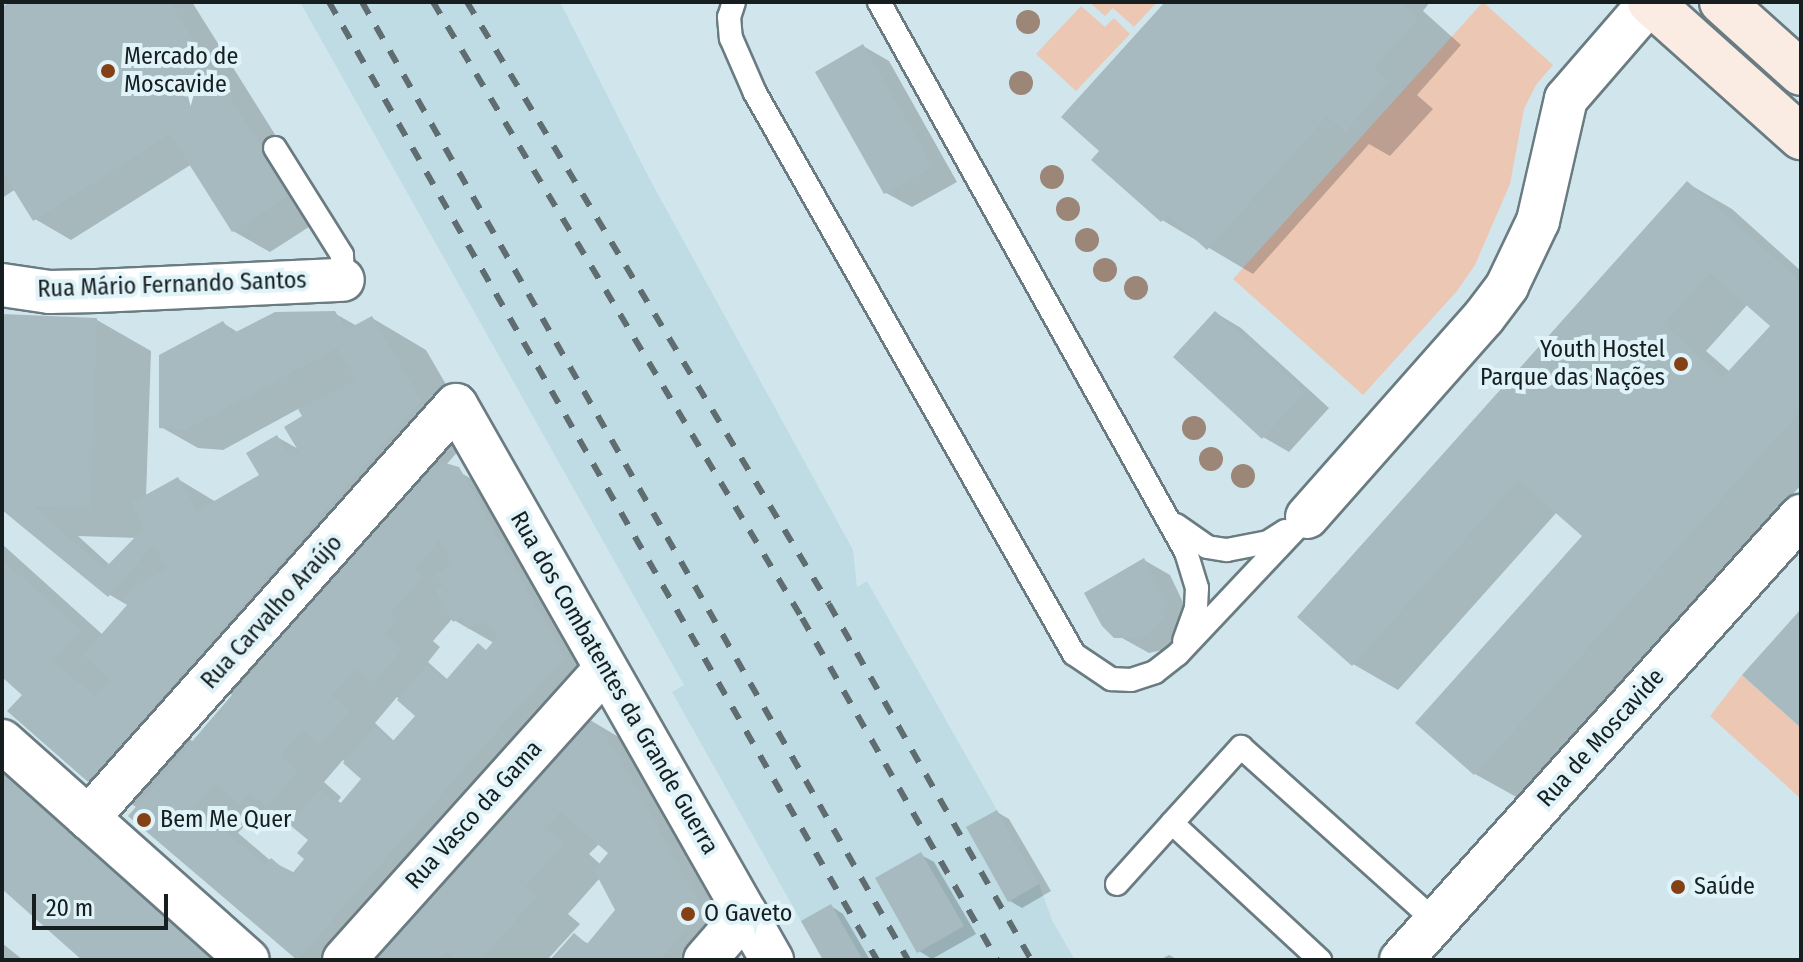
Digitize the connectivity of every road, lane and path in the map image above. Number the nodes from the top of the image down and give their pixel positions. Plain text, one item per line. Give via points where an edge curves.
1 (734, 2) edge
2 (879, 2) edge
3 (1650, 2) edge
4 (1722, 2) edge
5 (1801, 73) edge
6 (1801, 137) edge
7 (275, 148) dead end
8 (343, 280) joint
9 (2, 285) edge
10 (456, 405) joint
11 (1801, 516) edge
12 (1307, 517) junction
13 (1169, 519) junction
14 (1178, 654) junction
15 (605, 669) junction
16 (2, 741) edge
17 (88, 818) junction
18 (1172, 823) junction
19 (1117, 884) dead end
20 (746, 913) junction
21 (1435, 921) junction
22 (248, 960) edge
23 (344, 960) edge
24 (705, 960) edge
25 (772, 960) edge
26 (1320, 960) edge
27 (1401, 960) edge

1 - 14 lane via 731,38 755,93 1074,654 1111,679 1131,680 1155,672
2 - 13 lane
3 - 6 main road
3 - 12 street via 1566,99 1538,221 1507,286
4 - 5 main road
7 - 8 lane via 342,255
8 - 9 street, Rua Mário Fernando Santos via 49,292
10 - 15 street, Rua dos Combatentes da Grande Guerra
10 - 17 street, Rua Carvalho Araújo
11 - 21 street, Rua de Moscavide
12 - 13 lane via 1268,542 1227,550 1207,547
12 - 14 lane
13 - 14 lane via 1197,588 1191,628
15 - 20 street, Rua dos Combatentes da Grande Guerra
15 - 23 street, Rua Vasco da Gama
16 - 17 street
17 - 22 street
18 - 19 lane
18 - 21 lane via 1241,747
18 - 26 lane
20 - 24 street
20 - 25 street, Rua dos Combatentes da Grande Guerra
21 - 27 street, Rua de Moscavide

